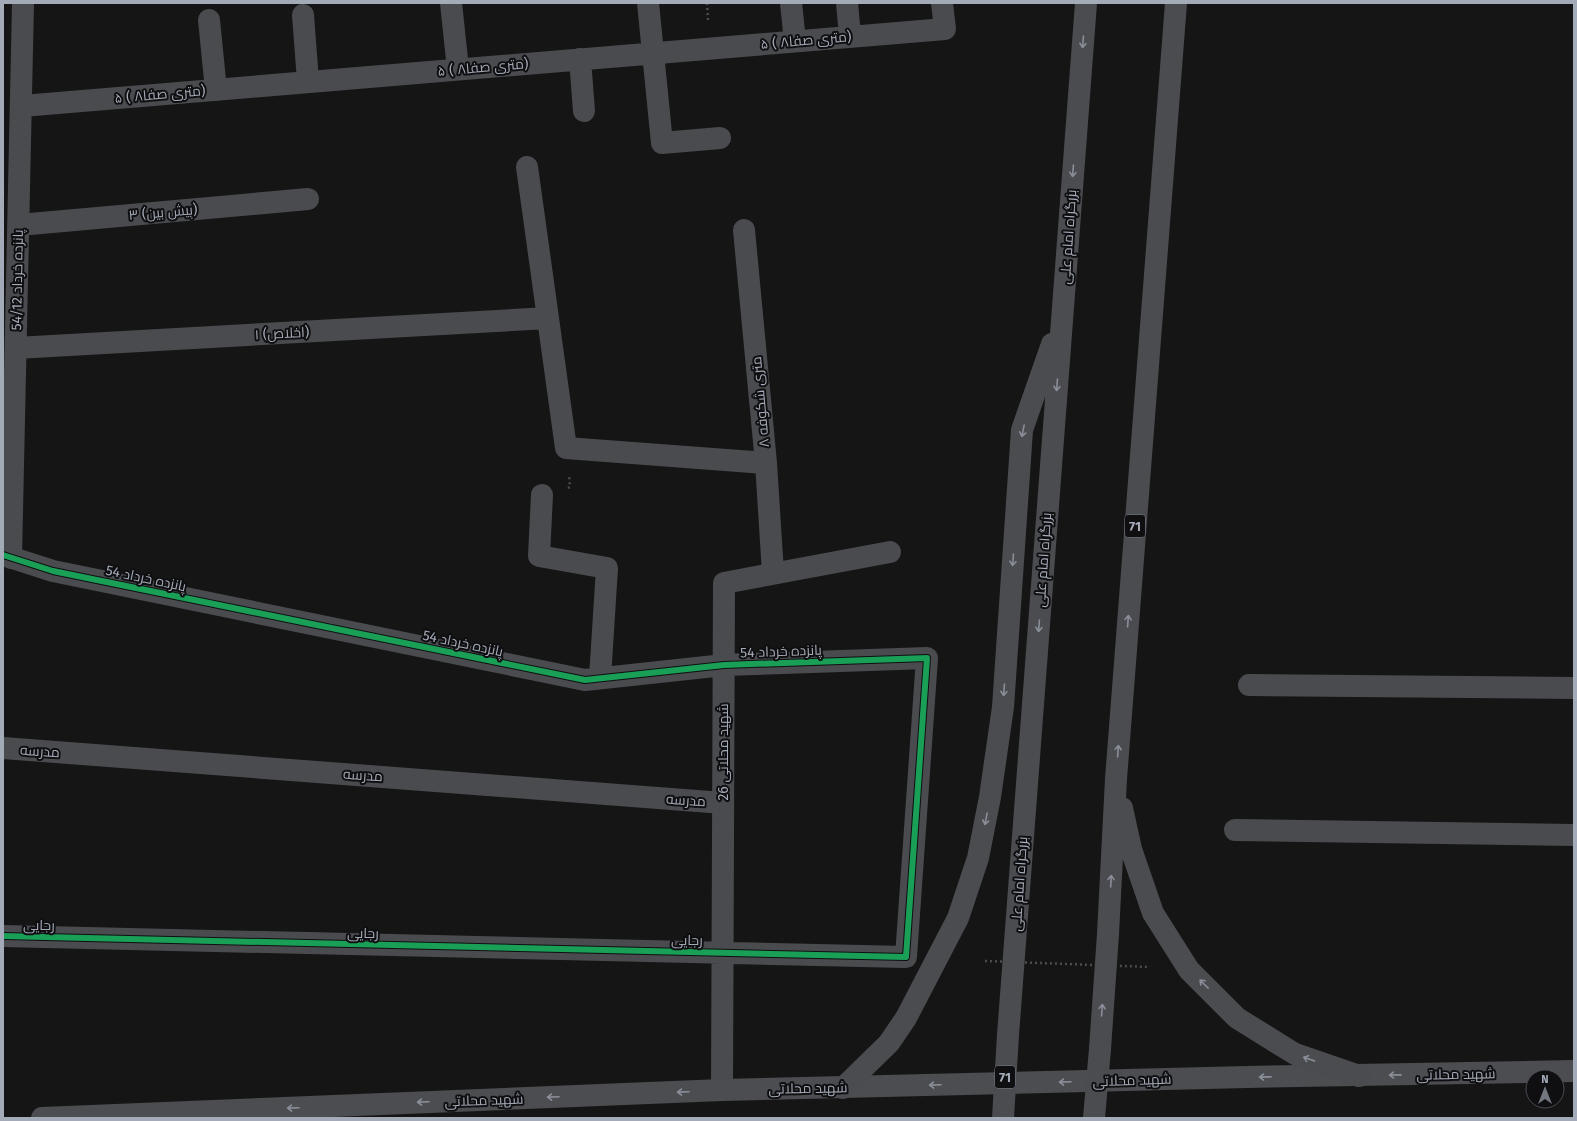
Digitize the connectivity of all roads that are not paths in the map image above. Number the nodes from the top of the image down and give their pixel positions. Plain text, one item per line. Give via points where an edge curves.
1 (24, 3) edge
2 (451, 3) edge
3 (648, 3) edge
4 (791, 3) edge
5 (847, 3) edge
6 (942, 3) edge
7 (1086, 3) edge
8 (1176, 3) edge
9 (303, 15) dead end
10 (209, 20) dead end
11 (850, 36) junction
12 (795, 41) junction
13 (653, 53) junction
14 (580, 59) junction
15 (458, 69) junction
16 (308, 81) junction
17 (216, 90) junction
18 (22, 106) junction
19 (584, 111) dead end
20 (720, 138) dead end
21 (527, 167) dead end
22 (308, 199) dead end
23 (19, 225) junction
24 (744, 230) dead end
25 (1062, 314) junction
26 (548, 318) junction
27 (16, 348) junction
28 (766, 463) junction
29 (542, 495) dead end
30 (890, 552) dead end
31 (7, 556) edge
32 (773, 573) junction
33 (926, 658) joint
34 (724, 665) junction
35 (600, 678) junction
36 (1249, 685) dead end
37 (1574, 688) edge
38 (3, 748) edge
39 (1116, 779) junction
40 (723, 803) junction
41 (1235, 830) dead end
42 (1574, 835) edge
43 (3, 936) edge
44 (722, 953) junction
45 (1574, 1071) edge
46 (1359, 1076) junction
47 (843, 1088) junction
48 (722, 1090) junction
49 (42, 1118) edge
50 (1003, 1118) edge
51 (1094, 1118) edge

1 - 18 street, پانزده خرداد 54/12
2 - 15 street
3 - 13 street
4 - 12 street
5 - 11 street
6 - 11 street, ۵ ( ۸متری صفا) via 945,28
7 -> 25 highway, بزرگراه امام علی / 71
39 -> 8 highway, 71
9 - 16 street
10 - 17 street
11 - 12 street, ۵ ( ۸متری صفا)
12 - 13 street, ۵ ( ۸متری صفا)
13 - 14 street, ۵ ( ۸متری صفا)
13 - 20 street via 662,143
14 - 15 street, ۵ ( ۸متری صفا)
14 - 19 street
15 - 16 street, ۵ ( ۸متری صفا)
16 - 17 street, ۵ ( ۸متری صفا)
17 - 18 street, ۵ ( ۸متری صفا)
18 - 23 street, پانزده خرداد 54/12
21 - 26 street
22 - 23 street, ۳ (پیش بین)
23 - 27 street, پانزده خرداد 54/12
24 - 28 street, ۸ متری شکوفه
25 -> 47 highway via 1022,430 1003,707 978,858 958,918 906,1018 889,1043
25 -> 50 highway, بزرگراه امام علی / 71, bridge
26 - 27 street, ۱ (اخلاص)
26 - 28 street via 566,448
27 - 31 street, پانزده خرداد 54/12
28 - 32 street, ۸ متری شکوفه
29 - 35 street via 539,556 607,568
30 - 32 street, شهید محلاتی 26
31 - 35 street, پانزده خرداد 54 via 54,571 585,680
32 - 34 street, شهید محلاتی 26 via 724,583
33 - 34 street, پانزده خرداد 54
33 - 44 street, رجایی via 906,957
34 - 35 street, پانزده خرداد 54
34 - 40 street, شهید محلاتی 26
36 - 37 street
38 - 40 street, مدرسه
46 -> 39 highway via 1295,1054 1237,1018 1189,970 1153,913 1131,849
51 -> 39 highway, 71, bridge via 1108,934
40 - 44 street, شهید محلاتی 26
41 - 42 street
43 - 44 street, رجایی
44 - 48 street, شهید محلاتی 26
45 -> 46 main road, شهید محلاتی
46 -> 47 main road, شهید محلاتی
47 - 48 main road, شهید محلاتی
48 -> 49 main road, شهید محلاتی

